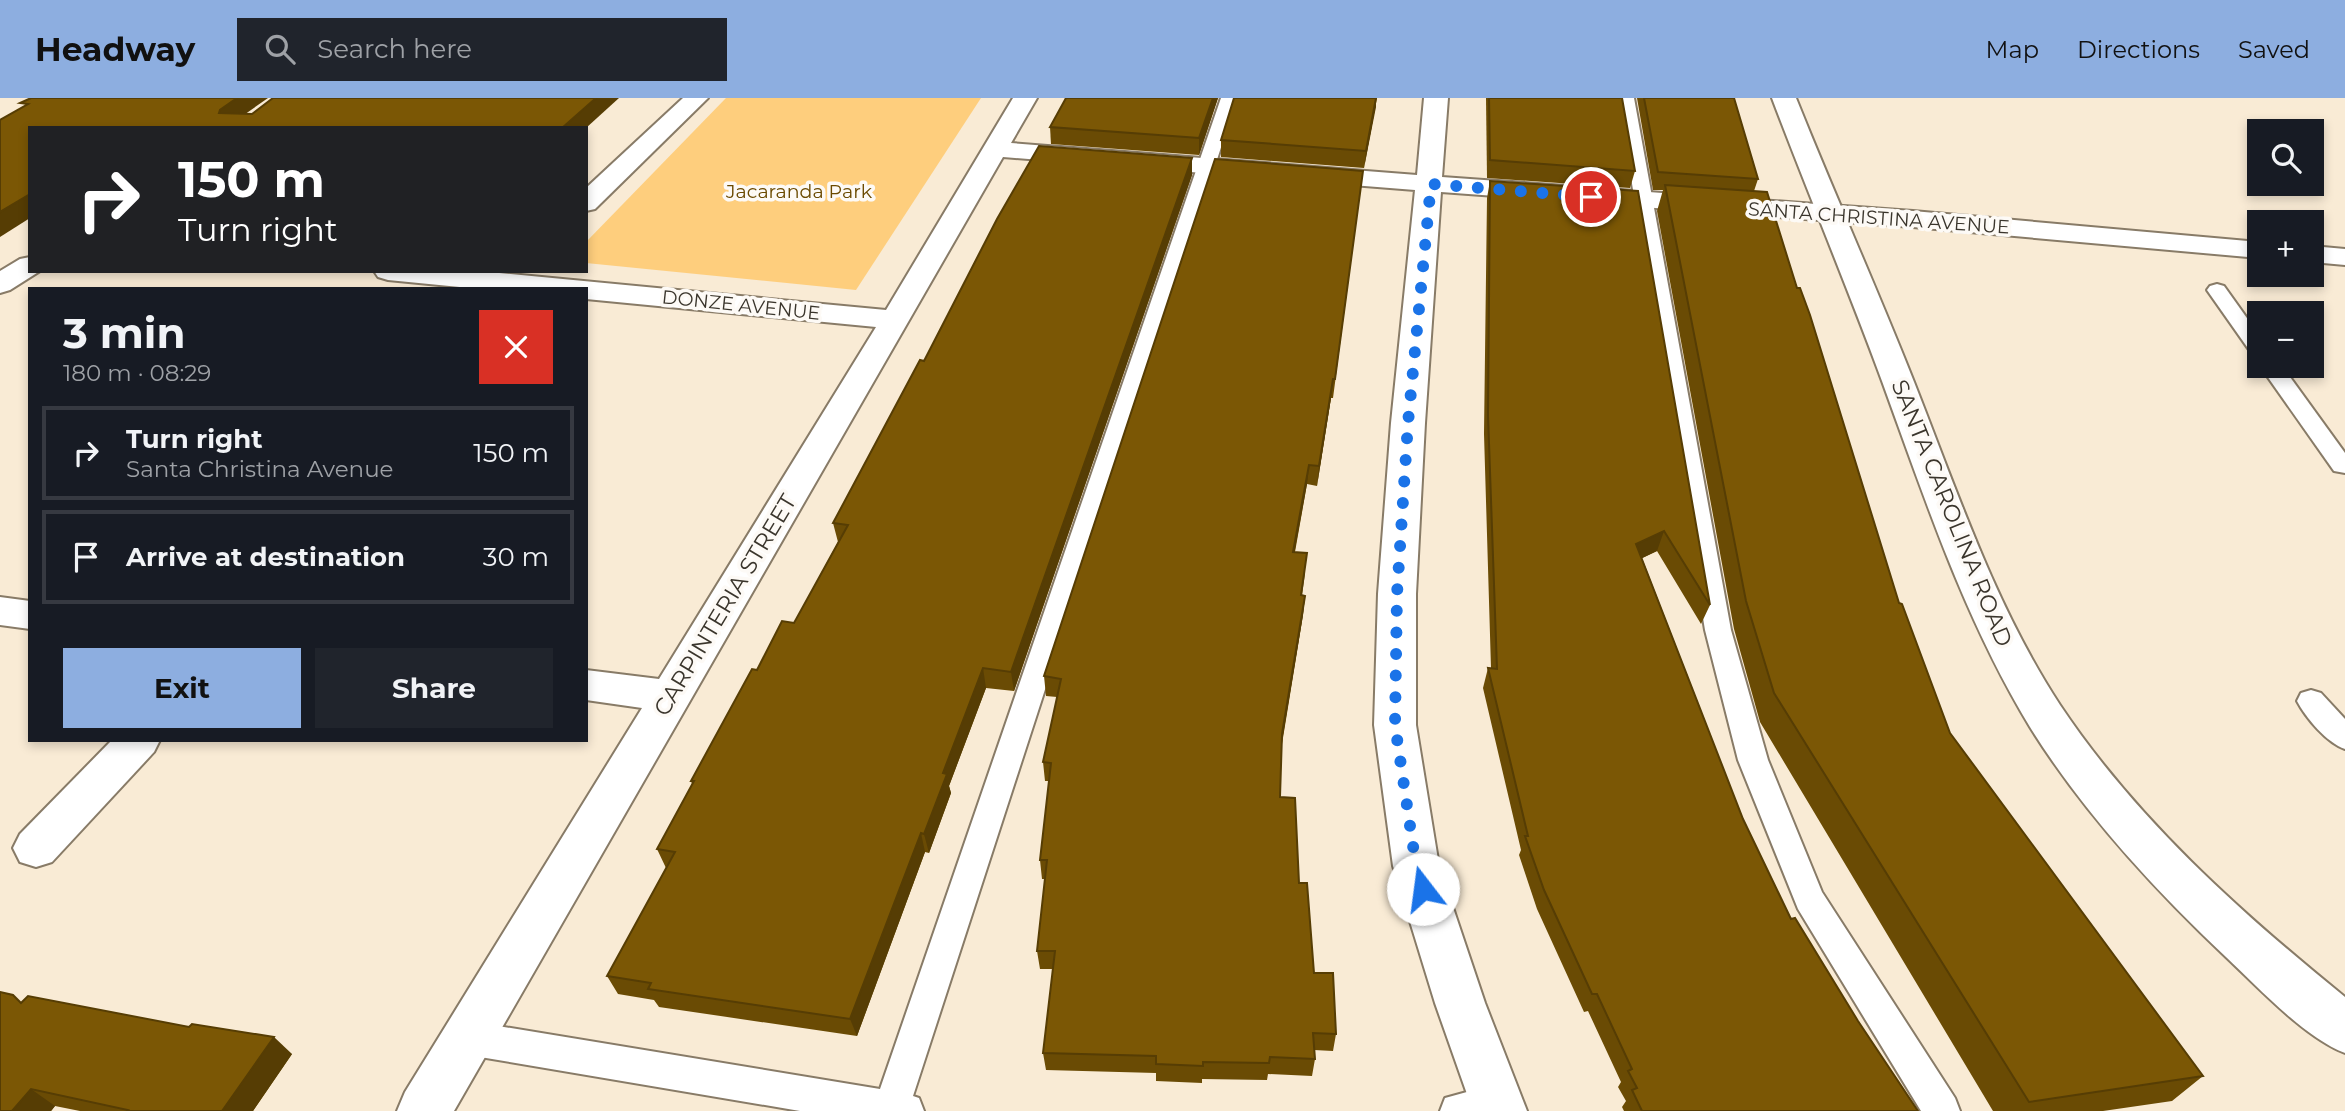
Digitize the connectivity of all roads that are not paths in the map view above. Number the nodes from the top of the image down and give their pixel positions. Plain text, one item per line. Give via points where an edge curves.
1 (696, 98) edge
2 (1025, 98) edge
3 (1229, 98) edge
4 (1436, 98) edge
5 (1626, 98) edge
6 (1784, 98) edge
7 (996, 149) junction
8 (1206, 166) junction
9 (1431, 184) junction
10 (588, 201) edge
11 (1645, 201) junction
12 (1829, 215) junction
13 (2247, 249) edge
14 (2324, 255) edge
15 (2345, 257) edge
16 (28, 266) edge
17 (429, 273) edge
18 (510, 277) edge
19 (0, 284) edge
20 (560, 287) edge
21 (588, 290) edge
22 (2217, 290) dead end
23 (895, 320) junction
24 (2247, 333) edge
25 (2280, 378) edge
26 (2344, 467) edge
27 (0, 611) edge
28 (28, 615) edge
29 (588, 685) edge
30 (671, 696) junction
31 (2311, 701) dead end
32 (2345, 737) edge
33 (137, 742) edge
34 (36, 848) dead end
35 (2345, 1029) edge
36 (468, 1038) junction
37 (1498, 1107) edge
38 (899, 1110) edge
39 (424, 1111) edge
40 (1458, 1111) edge
41 (1942, 1111) edge

1 - 10 street
2 - 7 street, CARPINTERIA STREET
3 - 8 lane
4 - 9 street
5 - 11 lane
6 - 12 street, SANTA CAROLINA ROAD
7 - 8 street, SANTA CHRISTINA AVENUE
7 - 23 street, CARPINTERIA STREET
8 - 9 street, SANTA CHRISTINA AVENUE
8 - 38 lane
9 - 11 street, SANTA CHRISTINA AVENUE
9 - 37 street via 1407,436 1395,725 1416,866
11 - 12 street, SANTA CHRISTINA AVENUE
11 - 41 lane via 1718,630 1753,760 1809,899
12 - 13 street, SANTA CHRISTINA AVENUE
12 - 35 street, SANTA CAROLINA ROAD via 1980,596 2046,717 2090,778 2165,864
14 - 15 street
16 - 19 street
17 - 18 street
18 - 20 street
21 - 23 street, DONZE AVENUE
22 - 24 lane
23 - 30 street, CARPINTERIA STREET
25 - 26 lane
27 - 28 street
29 - 30 street
30 - 36 street, CARPINTERIA STREET
31 - 32 lane
33 - 34 street
36 - 38 lane
36 - 39 street, CARPINTERIA STREET
37 - 40 lane

